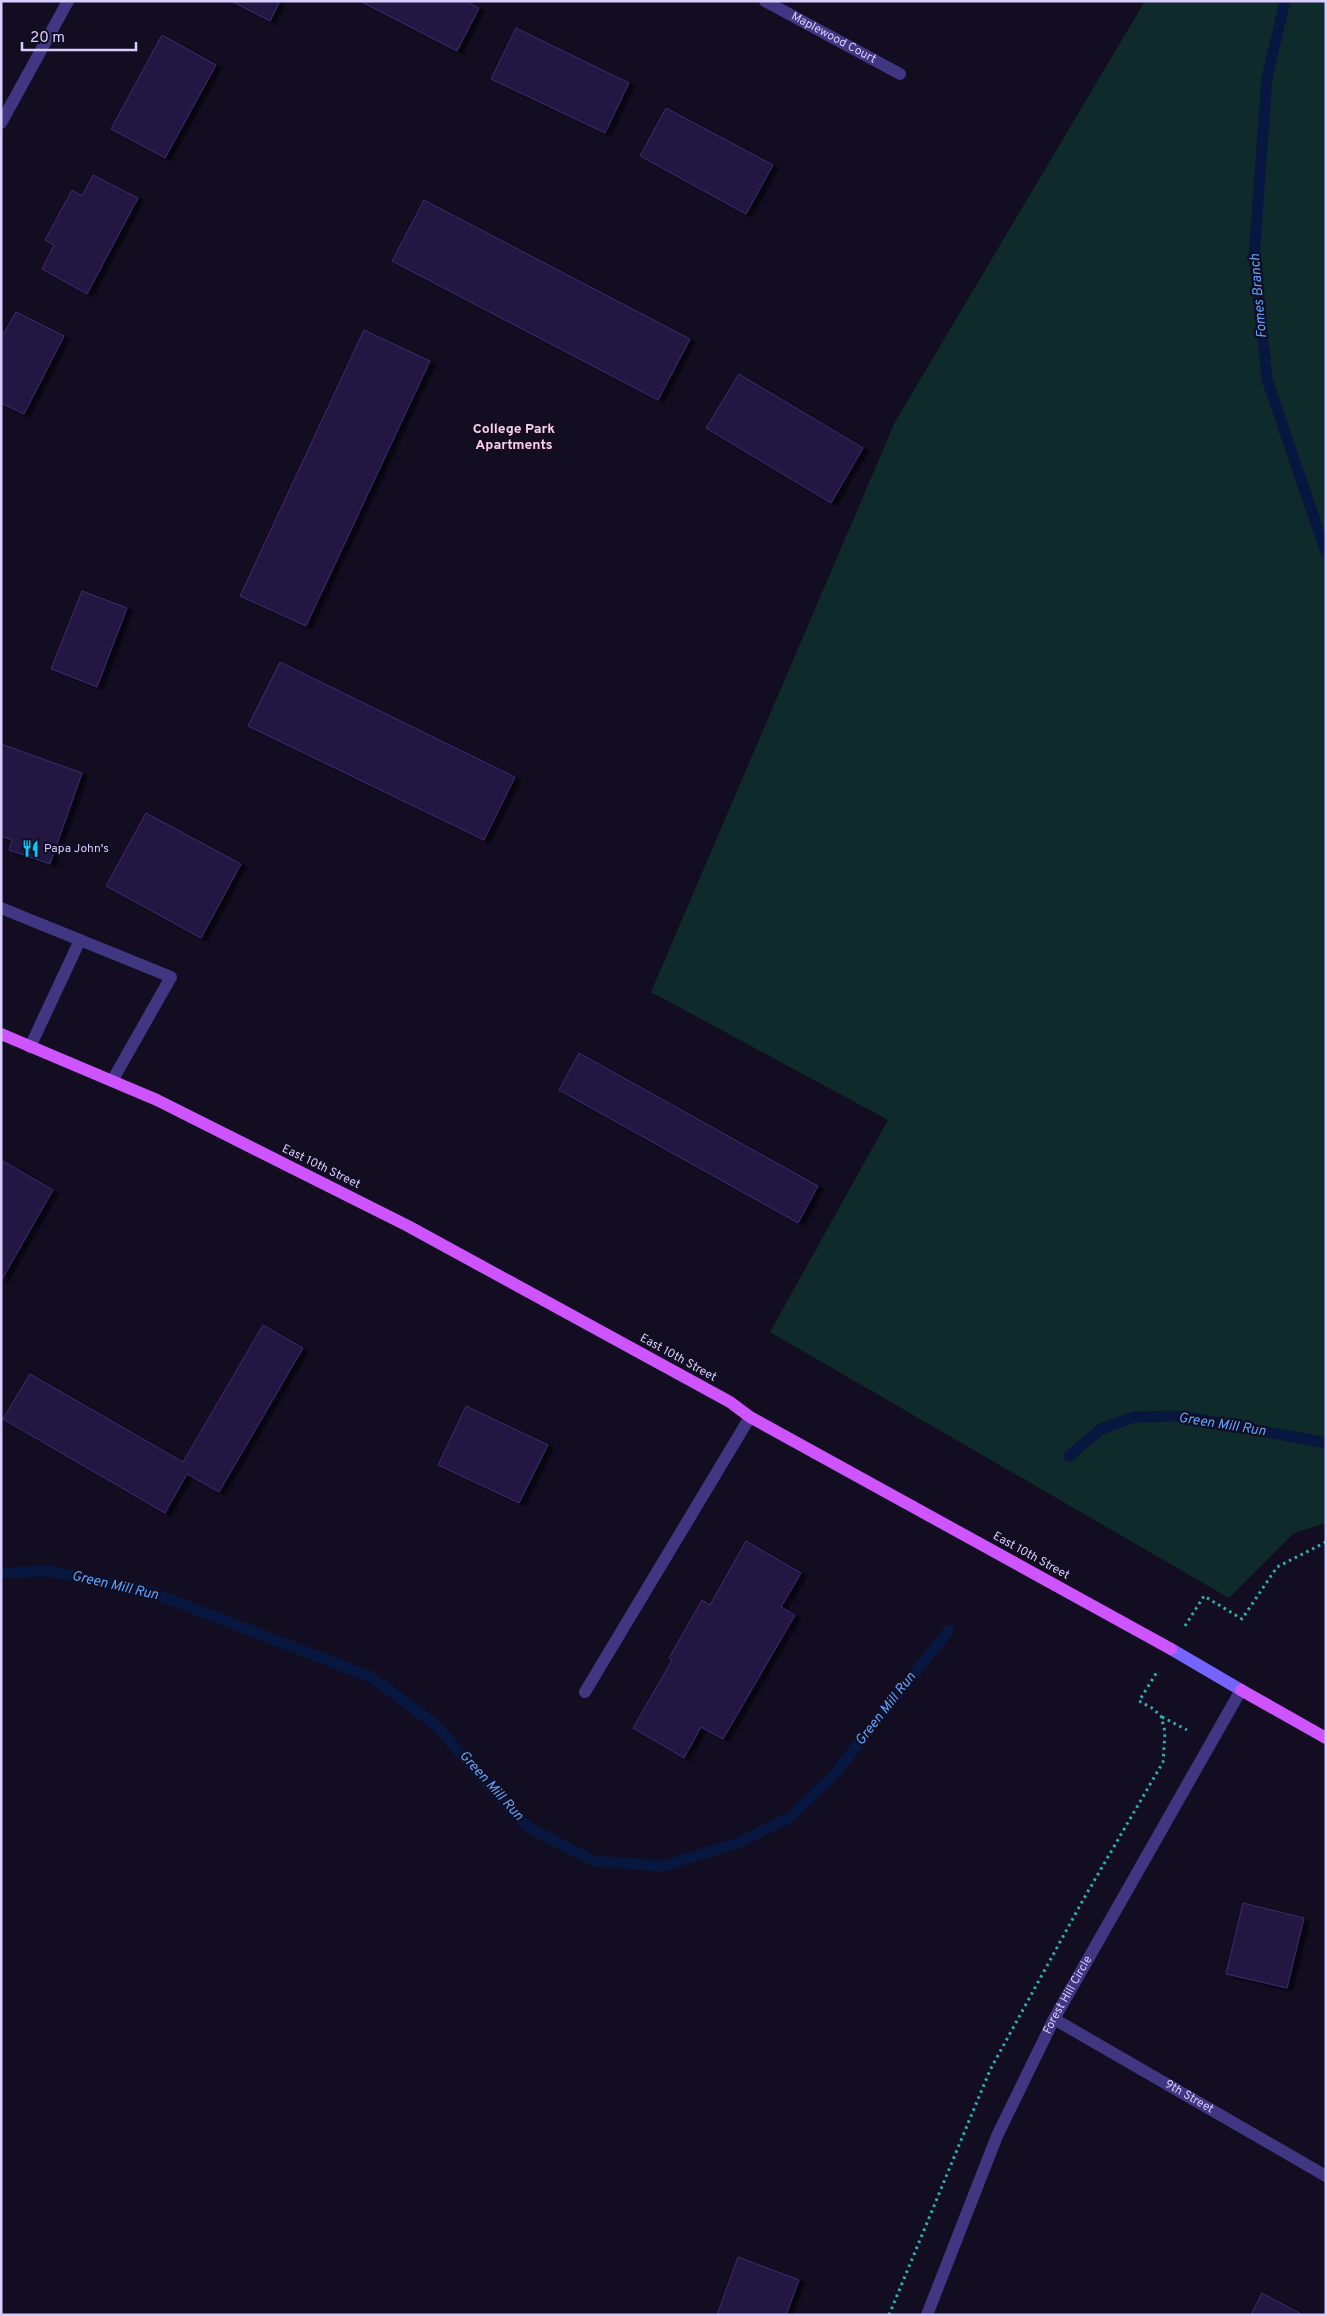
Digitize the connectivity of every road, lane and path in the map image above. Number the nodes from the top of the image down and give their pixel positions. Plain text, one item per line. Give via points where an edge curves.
1 (68, 1) edge
2 (766, 1) edge
3 (900, 74) dead end
4 (1, 123) edge
5 (1, 908) edge
6 (80, 940) junction
7 (1, 1034) edge
8 (30, 1047) junction
9 (112, 1081) junction
10 (750, 1417) junction
11 (1326, 1542) edge
12 (1204, 1596) dead end
13 (1241, 1690) junction
14 (585, 1692) dead end
15 (1326, 1738) edge
16 (1054, 2019) junction
17 (1326, 2176) edge
18 (927, 2315) edge

1 - 4 street
2 - 3 street, Maplewood Court
5 - 6 street
6 - 8 street
6 - 9 street via 171,977
7 - 8 main road, East 10th Street
8 - 9 main road, East 10th Street
9 - 10 main road, East 10th Street via 157,1100 408,1226 730,1402
10 - 13 main road, East 10th Street
10 - 14 street
11 - 12 path via 1277,1567 1242,1619
13 - 15 main road, East 10th Street
13 - 16 street, Forest Hill Circle
16 - 17 street, 9th Street
16 - 18 street, Forest Hill Circle via 997,2136

